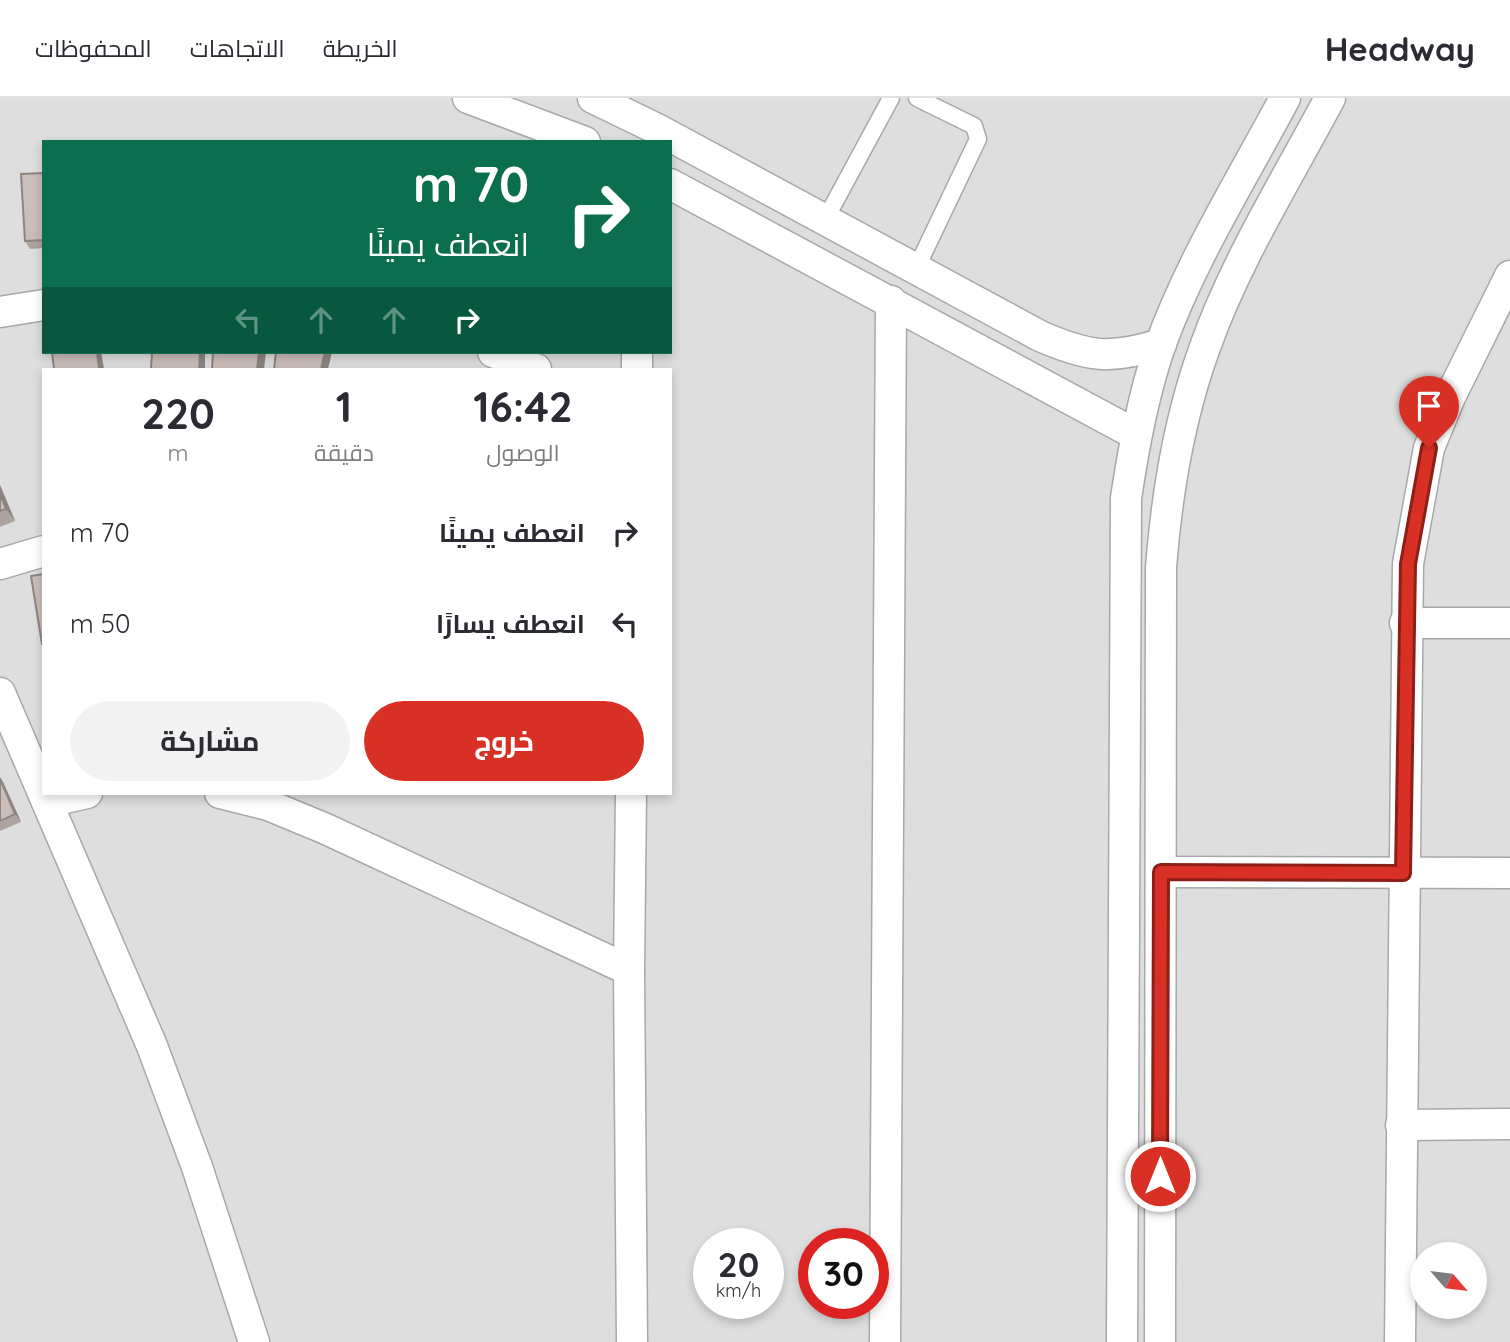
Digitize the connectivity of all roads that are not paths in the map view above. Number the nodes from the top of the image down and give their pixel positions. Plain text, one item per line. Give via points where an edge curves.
1 (468, 98) edge
2 (593, 98) edge
3 (891, 98) edge
4 (917, 98) edge
5 (1285, 98) edge
6 (1330, 98) edge
7 (580, 140) edge
8 (672, 185) edge
9 (825, 220) junction
10 (916, 269) junction
11 (1510, 276) edge
12 (891, 301) junction
13 (42, 305) edge
14 (0, 312) edge
15 (1161, 344) junction
16 (498, 354) edge
17 (533, 368) edge
18 (1135, 434) junction
19 (42, 552) edge
20 (0, 564) edge
21 (1405, 623) junction
22 (1510, 623) edge
23 (0, 693) edge
24 (42, 790) edge
25 (44, 795) edge
26 (79, 795) edge
27 (228, 795) edge
28 (631, 795) edge
29 (47, 802) junction
30 (1161, 872) junction
31 (1403, 873) junction
32 (1510, 873) edge
33 (629, 970) junction
34 (1510, 1124) edge
35 (1401, 1125) junction
36 (1160, 1148) junction
37 (1122, 1150) junction
38 (254, 1342) edge
39 (632, 1342) edge
40 (885, 1342) edge
41 (1122, 1342) edge
42 (1160, 1342) edge
43 (1400, 1342) edge

1 - 7 street
2 - 9 street
3 - 9 lane
4 - 10 lane via 974,126 978,139
5 - 15 street via 1190,278
6 - 30 street via 1227,293 1205,345 1174,454 1161,567
8 - 12 street
9 - 10 street
10 - 15 street via 1065,346 1094,354 1125,355
11 - 21 street via 1429,448 1408,564
12 - 18 street
12 - 40 street
13 - 14 street
15 - 18 street
16 - 17 street
18 - 37 street via 1124,561
19 - 20 street
21 - 22 street
21 - 31 street
23 - 24 street
25 - 29 street
26 - 29 street
27 - 33 street via 326,828
28 - 33 street
29 - 38 street via 152,1046
30 - 31 street
30 - 36 street
31 - 32 street
31 - 35 street
33 - 39 street
34 - 35 street
35 - 43 street
36 - 37 street
36 - 42 street
37 - 41 street

